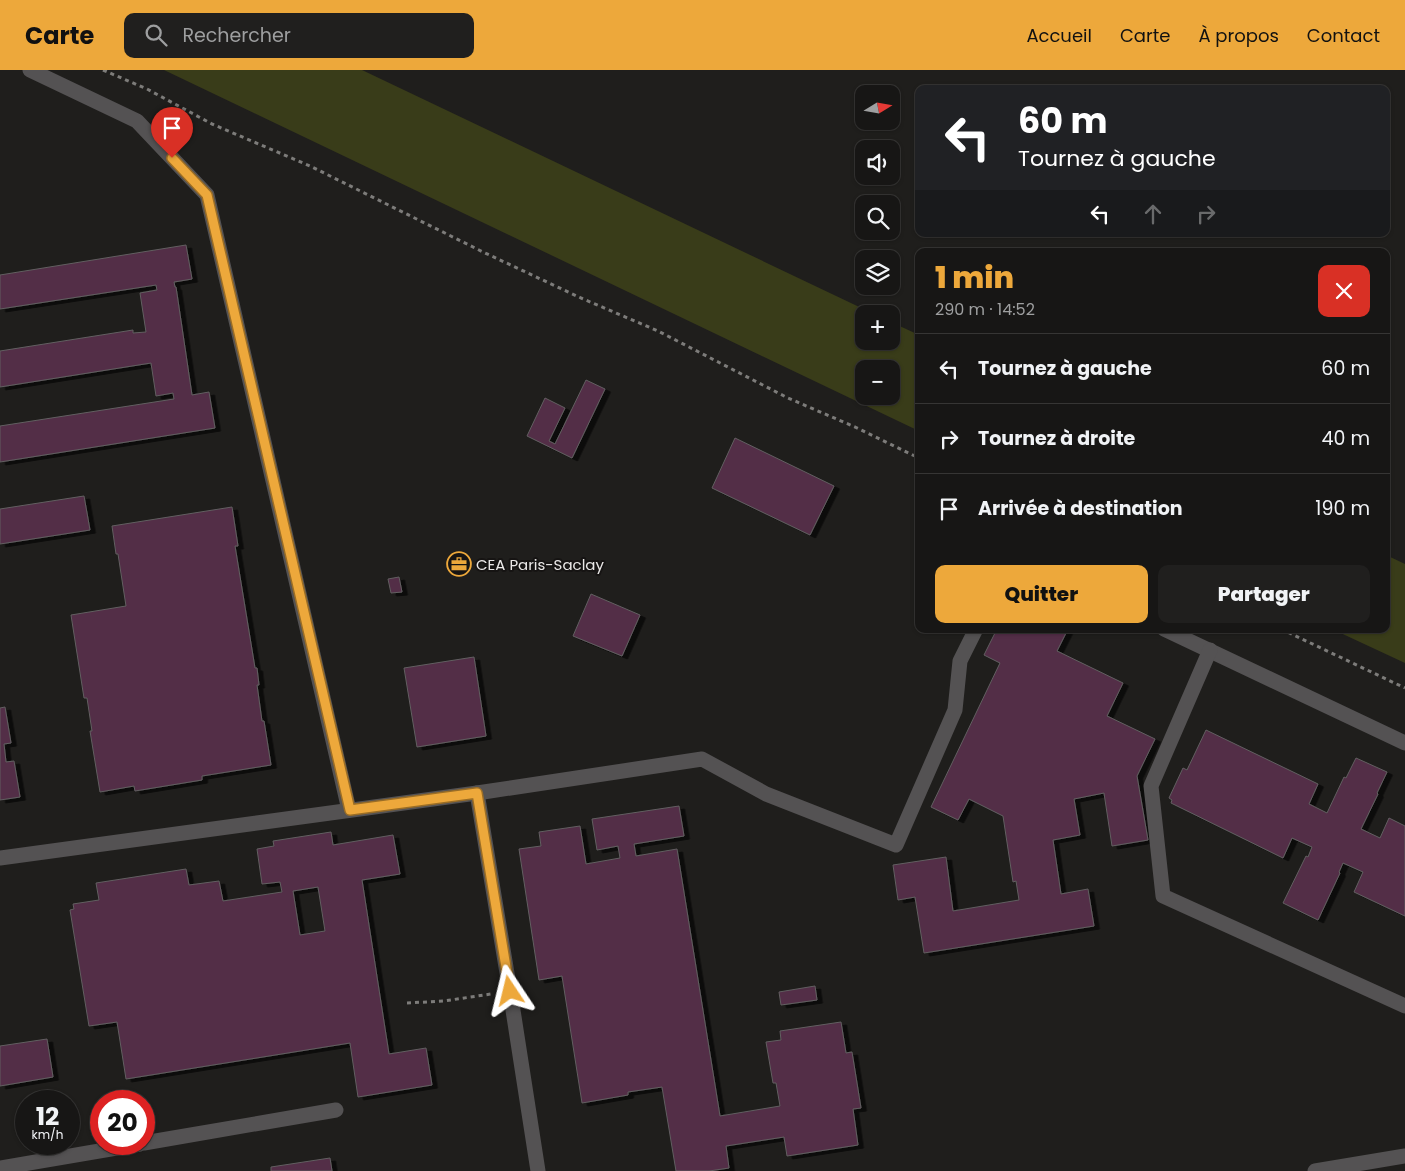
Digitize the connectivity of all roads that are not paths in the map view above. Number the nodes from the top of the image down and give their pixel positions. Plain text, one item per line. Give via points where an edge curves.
1 (30, 70) edge
2 (974, 633) edge
3 (1173, 633) edge
4 (1210, 650) junction
5 (1405, 743) edge
6 (477, 793) junction
7 (350, 810) junction
8 (0, 858) edge
9 (1405, 1006) edge
10 (336, 1110) dead end
11 (155, 1141) edge
12 (90, 1152) edge
13 (1405, 1156) edge
14 (0, 1168) edge
15 (538, 1171) edge
16 (1316, 1171) edge

1 - 7 lane via 137,121 207,195
2 - 6 lane via 960,662 955,710 896,845 766,794 702,759
3 - 4 lane
4 - 5 lane
4 - 9 lane via 1151,786 1163,896
6 - 7 lane
6 - 15 lane
7 - 8 lane
10 - 11 lane
12 - 14 lane
13 - 16 lane

